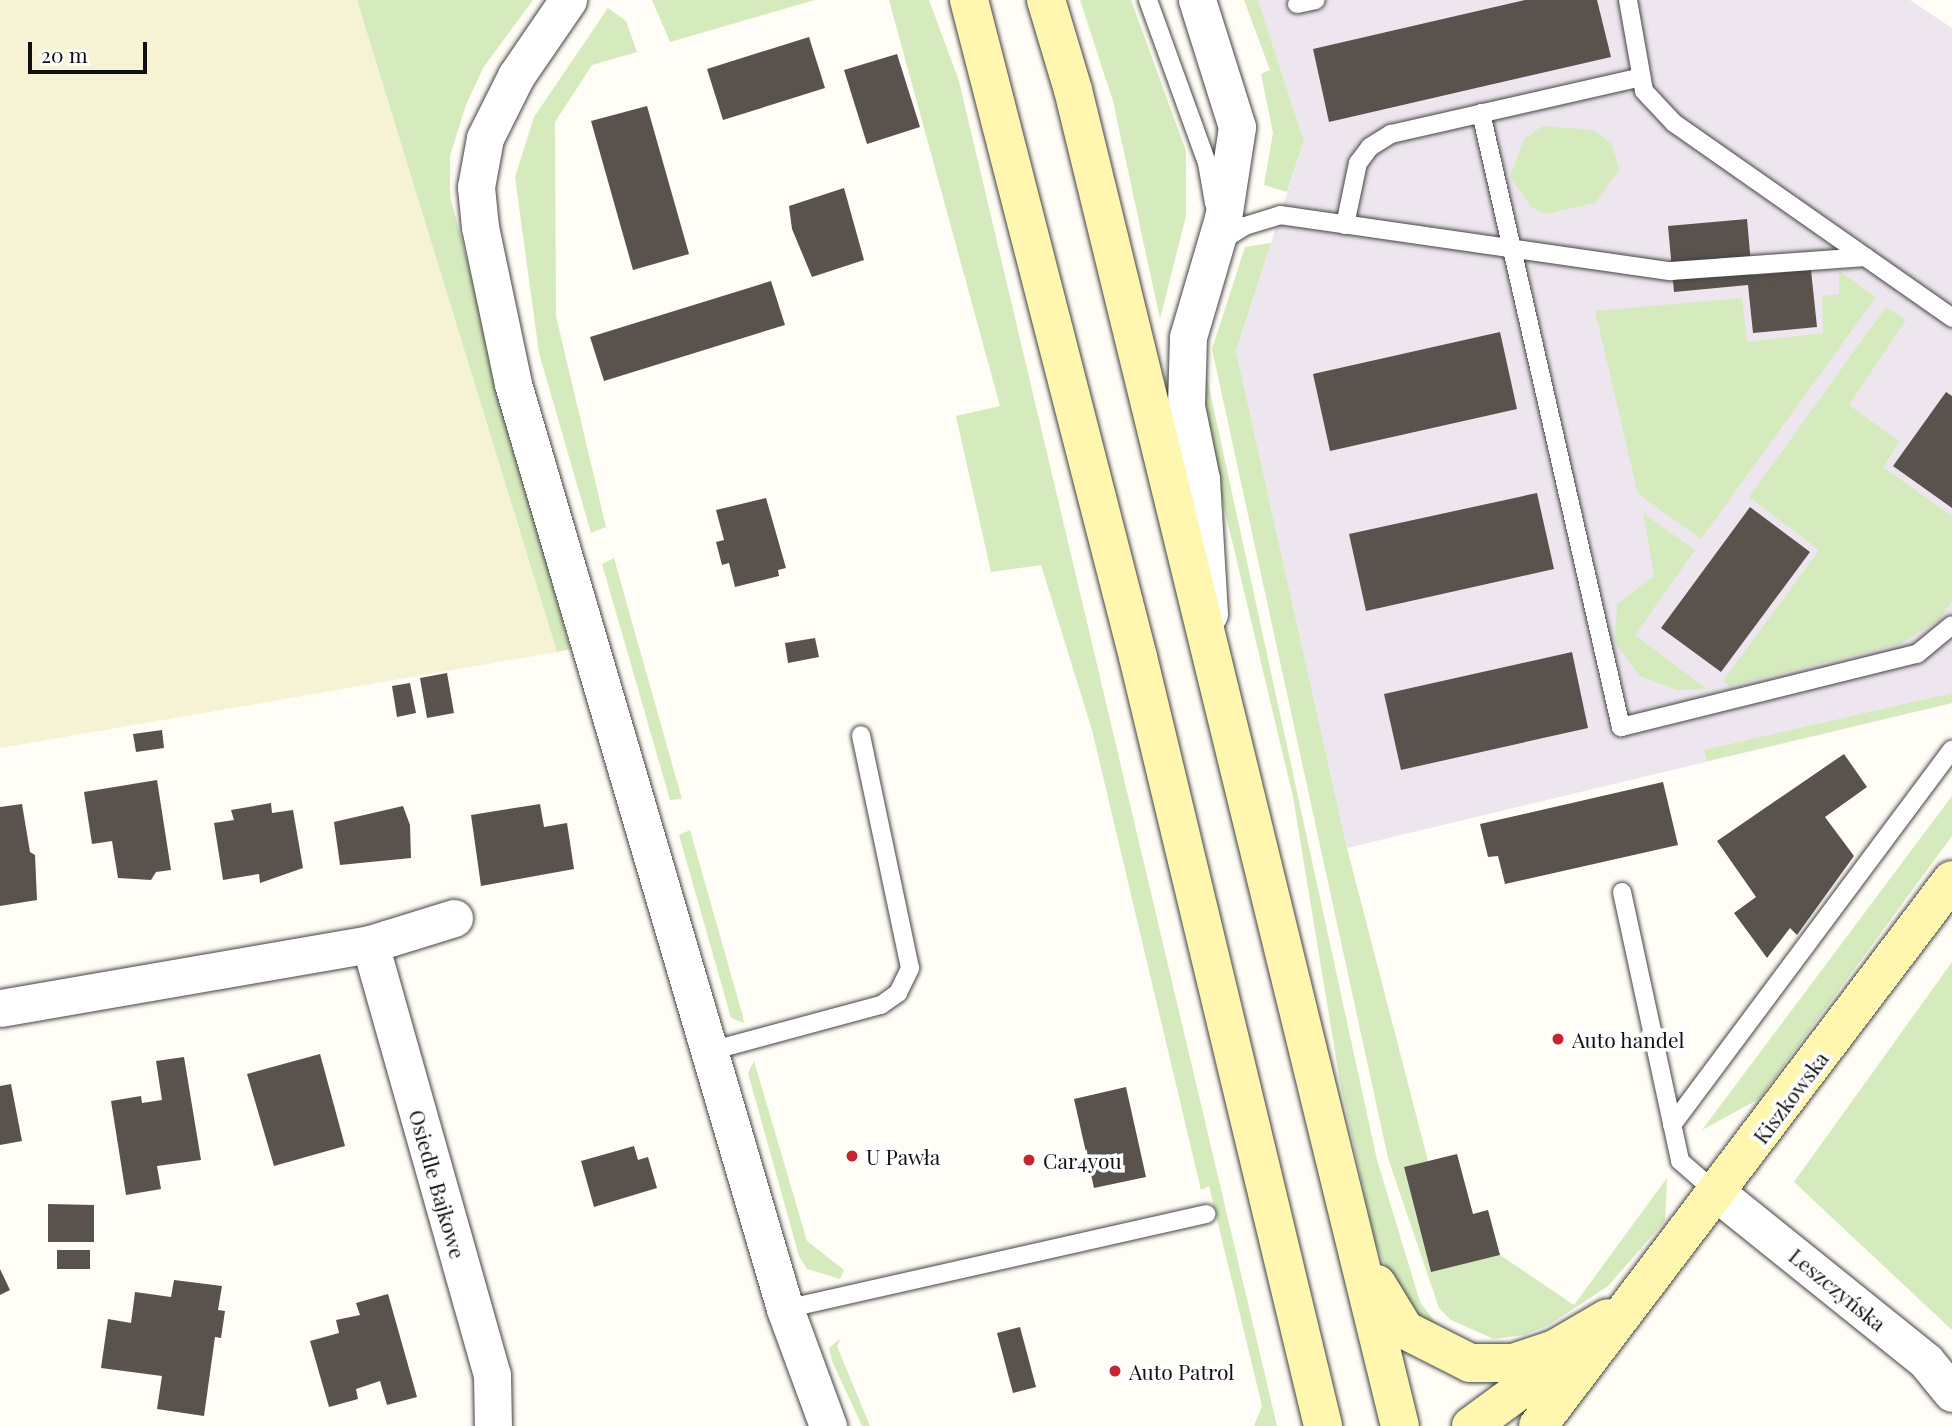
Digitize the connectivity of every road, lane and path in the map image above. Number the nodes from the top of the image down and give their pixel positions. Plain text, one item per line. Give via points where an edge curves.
1 (568, 0) edge
2 (969, 0) edge
3 (1046, 0) edge
4 (1148, 0) edge
5 (1197, 0) edge
6 (1316, 0) edge
7 (1628, 0) edge
8 (1297, 5) dead end
9 (1641, 77) junction
10 (1481, 113) junction
11 (1345, 225) junction
12 (1215, 245) junction
13 (1514, 250) junction
14 (1865, 257) junction
15 (1952, 318) edge
16 (1952, 625) edge
17 (1209, 643) junction
18 (861, 735) dead end
19 (1952, 750) edge
20 (1952, 880) edge
21 (1622, 892) dead end
22 (454, 918) dead end
23 (370, 944) junction
24 (0, 1008) edge
25 (714, 1050) junction
26 (1672, 1125) junction
27 (1717, 1193) junction
28 (1206, 1214) dead end
29 (1354, 1238) junction
30 (785, 1309) junction
31 (1622, 1310) junction
32 (1952, 1393) edge
33 (493, 1426) edge
34 (828, 1426) edge
35 (1324, 1426) edge
36 (1400, 1426) edge
37 (1471, 1426) edge
38 (1538, 1426) edge

1 - 25 street via 516,76 485,138 476,187 480,226 513,384
2 - 35 main road via 1134,644
3 - 17 main road
4 - 12 lane via 1207,163
5 - 12 street via 1237,127 1236,160
6 - 8 lane
7 - 9 lane
9 - 10 lane
9 - 14 lane via 1644,91 1674,123
10 - 11 lane via 1391,134 1370,146 1358,163
10 - 13 lane
11 - 12 lane via 1280,215 1245,226
11 - 13 lane
12 - 17 street via 1188,337 1186,406 1209,553
13 - 14 lane via 1671,271
13 - 16 lane via 1620,727 1917,654
14 - 15 lane
17 - 29 main road
18 - 25 lane via 910,968 898,993 881,1005
19 - 26 lane
20 - 27 main road, Kiszkowska
21 - 26 lane
22 - 23 street
23 - 24 street
23 - 33 street, Osiedle Bajkowe via 492,1376
25 - 30 street
26 - 27 lane via 1680,1161
27 - 31 main road, Kiszkowska
27 - 32 street, Leszczyńska via 1926,1361
28 - 30 lane
29 - 31 main road via 1405,1330 1470,1363 1513,1363 1555,1349
29 - 36 main road
30 - 34 street
31 - 37 main road, Kiszkowska via 1529,1389
31 - 38 main road, Kiszkowska

